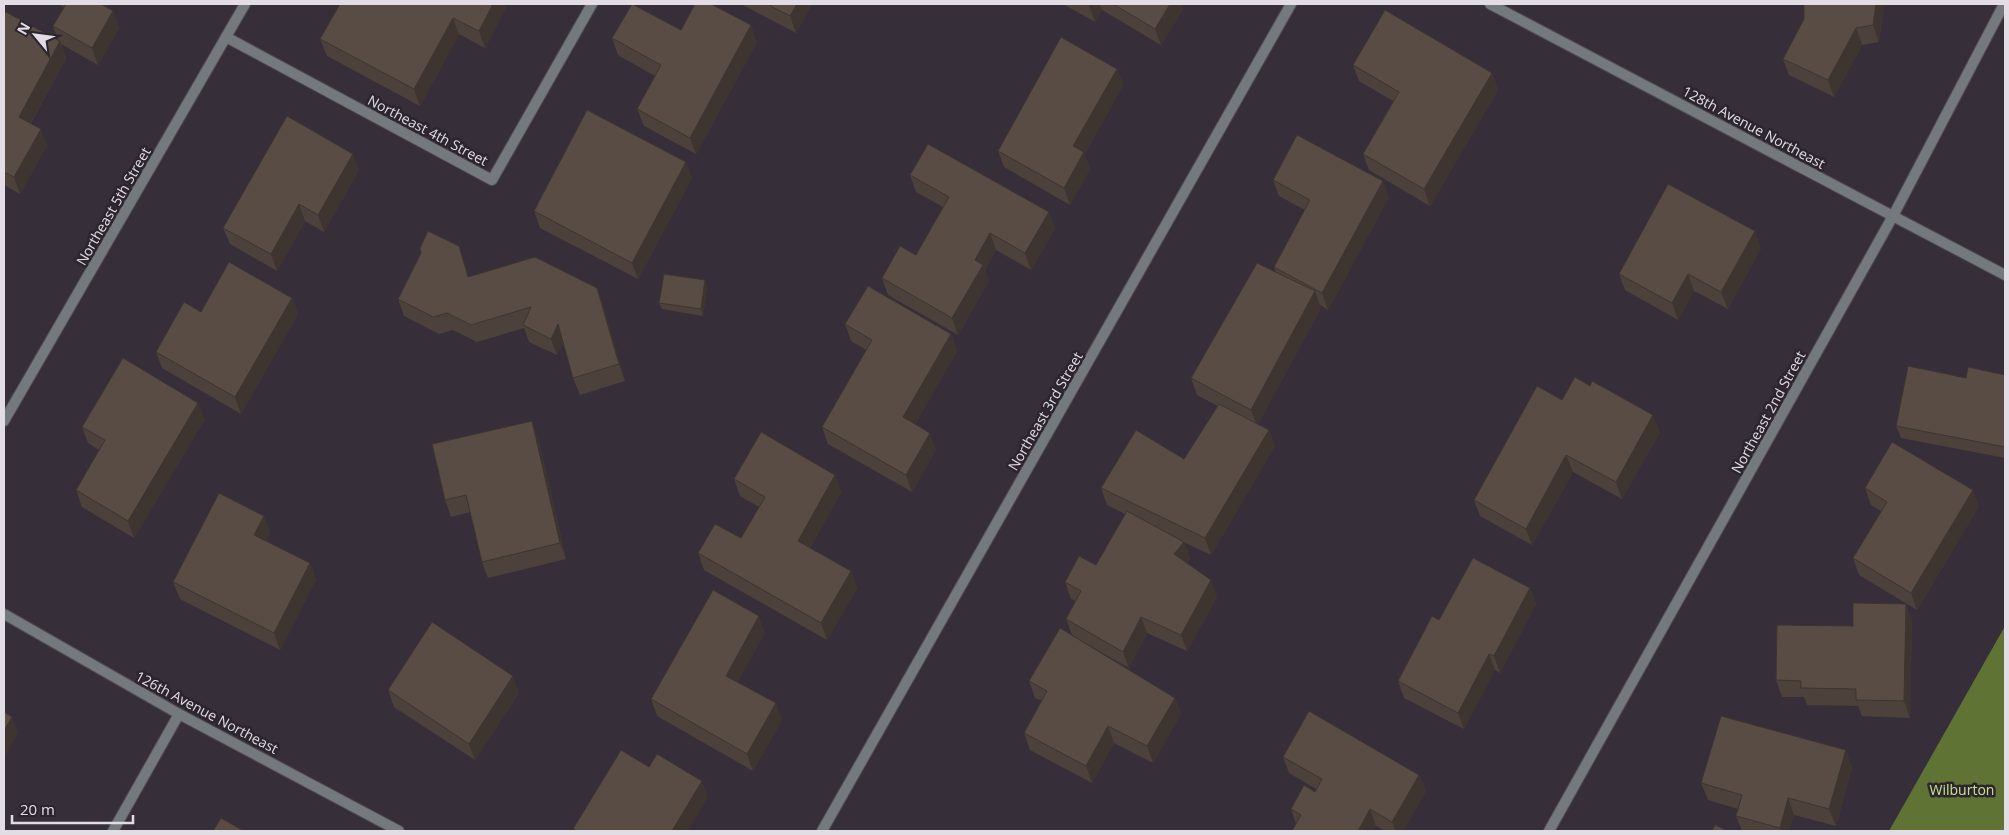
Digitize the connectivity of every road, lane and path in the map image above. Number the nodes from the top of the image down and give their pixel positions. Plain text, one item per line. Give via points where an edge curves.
1 (245, 4) edge
2 (592, 4) edge
3 (1291, 4) edge
4 (1490, 4) edge
5 (2004, 4) edge
6 (226, 38) junction
7 (1893, 216) junction
8 (2005, 275) edge
9 (4, 421) edge
10 (4, 614) edge
11 (179, 714) junction
12 (113, 831) edge
13 (400, 831) edge
14 (822, 831) edge
15 (1549, 831) edge

1 - 6 street, Northeast 5th Street
2 - 6 street, Northeast 4th Street via 492,180
3 - 14 street, Northeast 3rd Street
4 - 7 street, 128th Avenue Northeast
5 - 7 street, Northeast 2nd Street
6 - 9 street, Northeast 5th Street
7 - 8 street, 128th Avenue Northeast
7 - 15 street, Northeast 2nd Street
10 - 11 street, 126th Avenue Northeast
11 - 12 street
11 - 13 street, 126th Avenue Northeast

